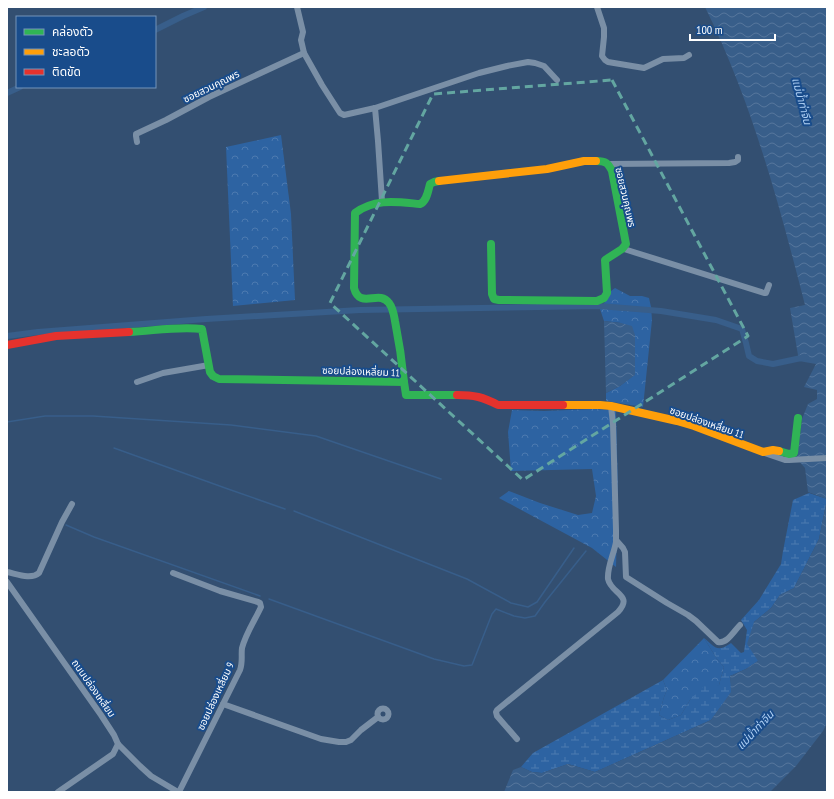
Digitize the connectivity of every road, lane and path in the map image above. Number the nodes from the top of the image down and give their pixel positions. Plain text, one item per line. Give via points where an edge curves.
1 (298, 7) edge
2 (598, 7) edge
3 (606, 7) edge
4 (304, 53) junction
5 (689, 55) dead end
6 (557, 80) dead end
7 (374, 108) junction
8 (137, 142) dead end
9 (738, 157) dead end
10 (608, 164) junction
11 (382, 201) junction
12 (490, 244) dead end
13 (624, 249) junction
14 (769, 285) dead end
15 (7, 345) edge
16 (209, 365) junction
17 (137, 382) dead end
18 (404, 382) junction
19 (611, 406) junction
20 (798, 418) dead end
21 (761, 452) junction
22 (827, 458) edge
23 (72, 504) dead end
24 (616, 540) junction
25 (7, 572) edge
26 (173, 573) dead end
27 (7, 582) edge
28 (740, 625) dead end
29 (222, 704) junction
30 (378, 717) dead end
31 (517, 739) dead end
32 (118, 744) junction
33 (58, 792) edge
34 (178, 792) edge

1 - 4 street
2 - 3 street
2 - 5 street via 604,28 602,56 608,62 644,68 663,59 684,58
4 - 7 street via 340,113 348,115
4 - 8 street, ซอยสวนคุณพร via 136,134
6 - 7 street via 544,66 528,62 479,73
7 - 11 street
9 - 10 street via 738,160 729,163
10 - 11 street, ซอยสวนคุณพร via 587,161 547,169 434,182 430,184 425,200 420,204
10 - 13 street, ซอยสวนคุณพร via 612,171 625,237
11 - 18 street, ซอยสวนคุณพร via 365,206 355,213 354,288 356,296 360,299 380,298 389,302 400,340
12 - 13 street via 492,294 494,299 499,300 597,301 604,298 606,293 605,260
13 - 14 street via 764,293 768,291
15 - 16 street via 56,336 195,328 202,329
16 - 17 street via 163,373
16 - 18 street, ซอยปล่องเหลี่ยม 11 via 210,372 218,378
18 - 19 street, ซอยปล่องเหลี่ยม 11 via 406,395 478,396 498,405
19 - 21 street, ซอยปล่องเหลี่ยม 11 via 677,420
19 - 24 street
20 - 21 street, ซอยปล่องเหลี่ยม 11 via 794,453 774,450
21 - 22 street via 789,460
23 - 25 street via 39,573 30,576
24 - 28 street via 624,548 626,577 688,615 718,642 728,639
24 - 31 street via 608,579 624,599 624,604 618,612 497,710 497,716
26 - 29 street, ซอยปล่องเหลี่ยม 9 via 261,605 244,642 240,670
27 - 32 street, ถนนปล่องเหลี่ยม via 101,715
29 - 30 street via 321,739 339,742 351,740
29 - 34 street, ซอยปล่องเหลี่ยม 9
32 - 33 street via 113,754
32 - 34 street, ถนนปล่องเหลี่ยม via 151,776

